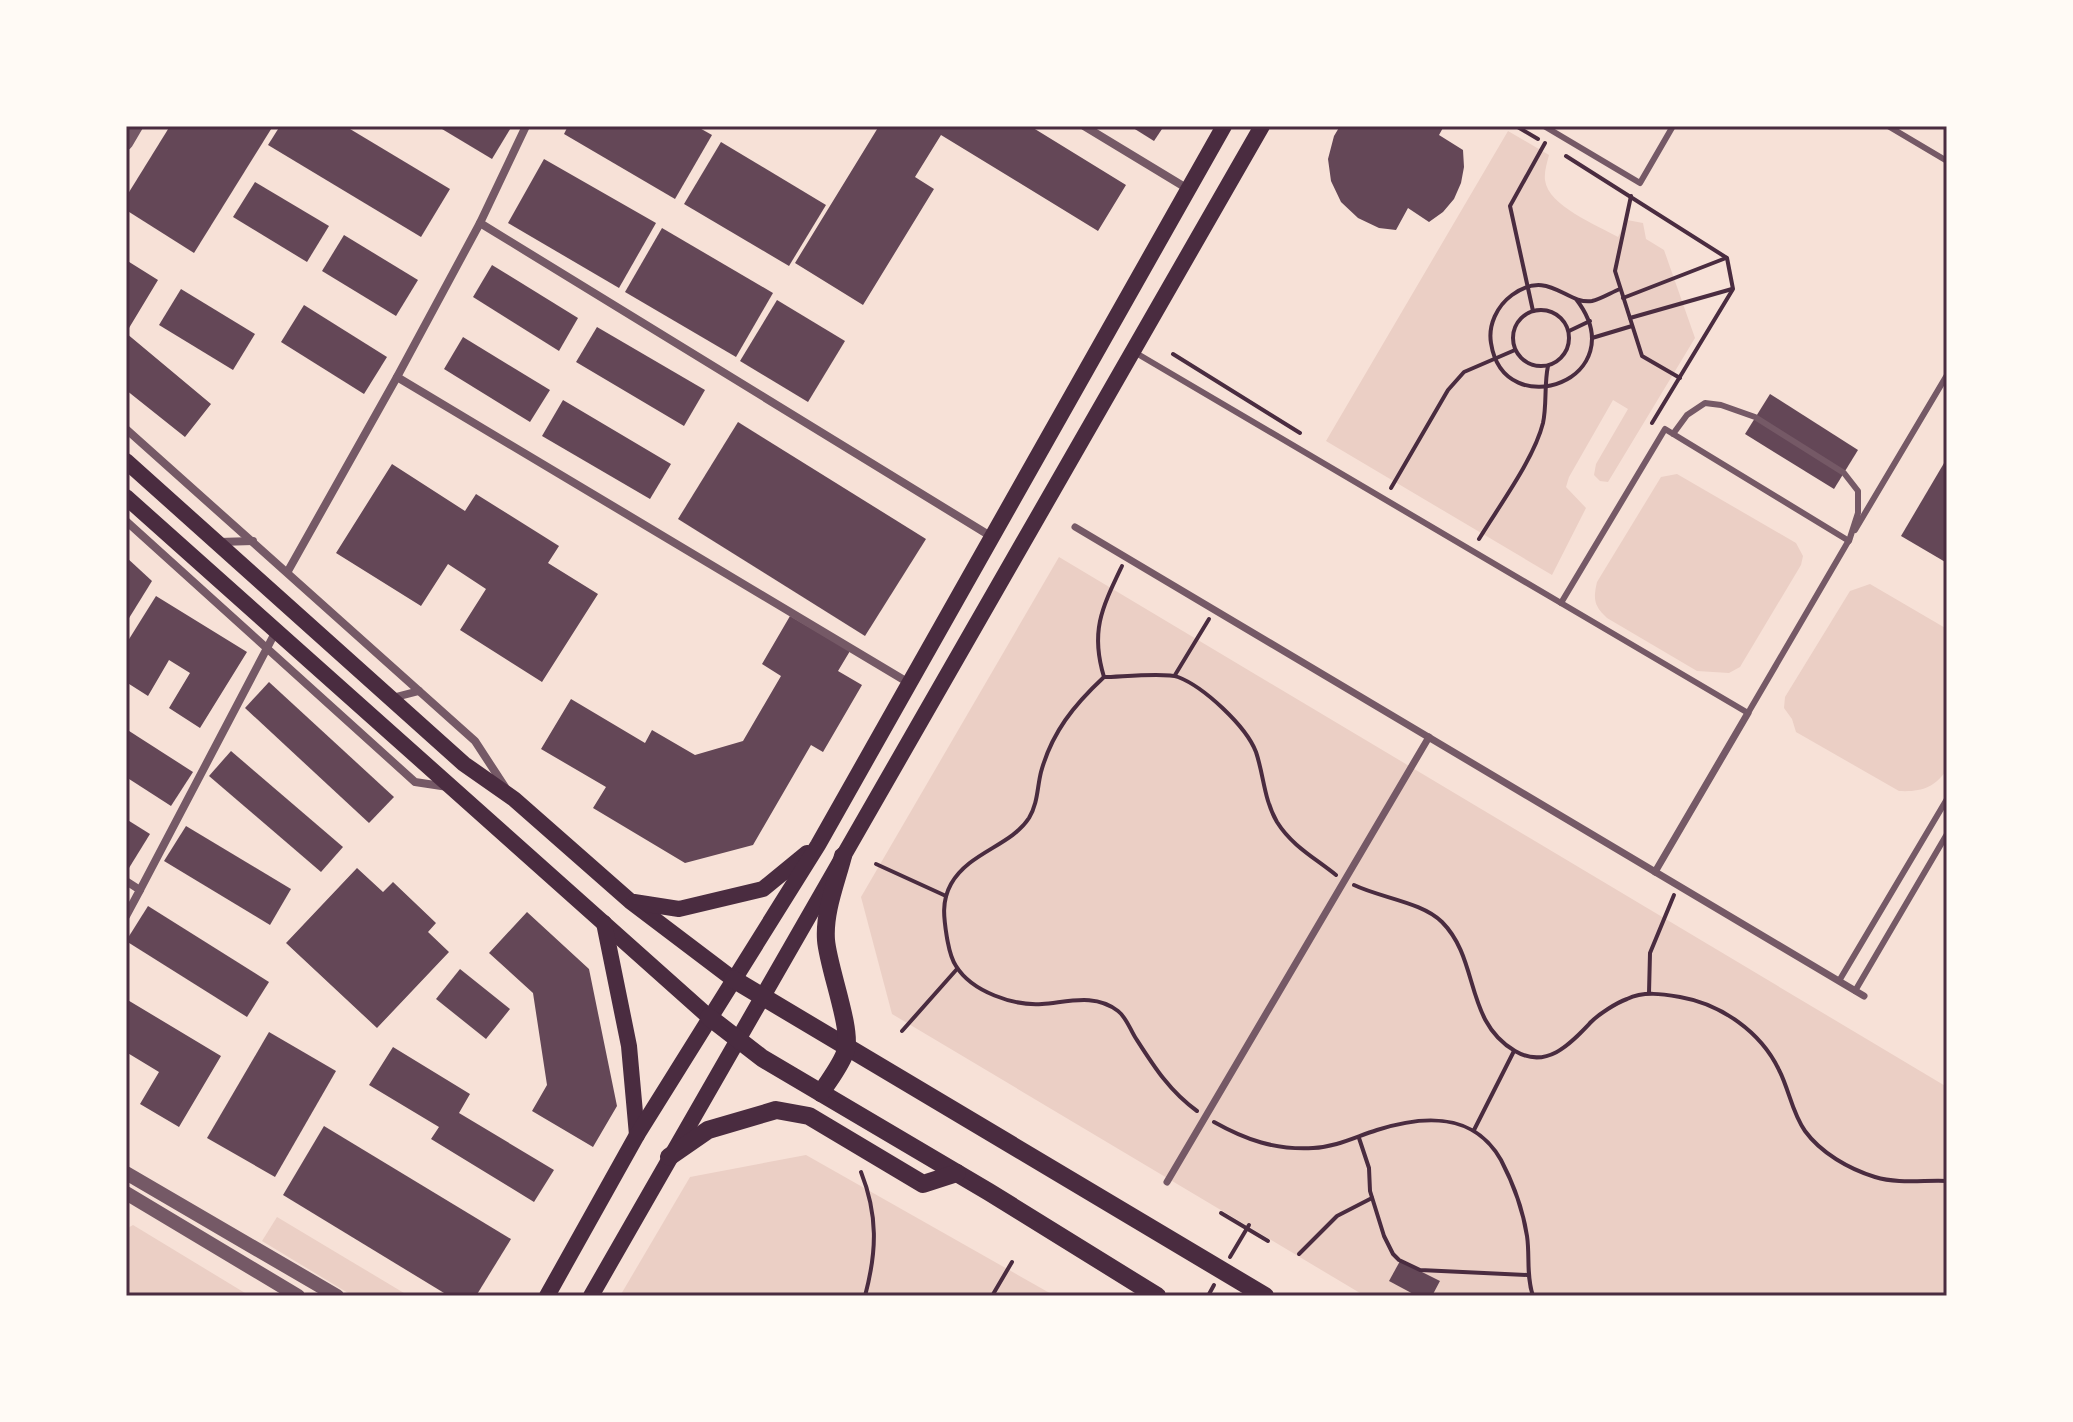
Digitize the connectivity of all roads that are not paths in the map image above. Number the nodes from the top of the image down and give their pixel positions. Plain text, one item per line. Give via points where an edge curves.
1 (136, 126) edge
2 (526, 126) edge
3 (1084, 126) edge
4 (1224, 126) edge
5 (1262, 126) edge
6 (1544, 126) edge
7 (1673, 126) edge
8 (1888, 126) edge
9 (126, 143) edge
10 (1947, 161) edge
11 (1188, 189) junction
12 (480, 223) junction
13 (1133, 351) junction
14 (1947, 375) edge
15 (397, 377) junction
16 (126, 429) edge
17 (1673, 434) junction
18 (126, 461) edge
19 (126, 497) edge
20 (126, 521) edge
21 (1075, 527) dead end
22 (992, 537) junction
23 (254, 541) junction
24 (1849, 541) junction
25 (218, 542) junction
26 (288, 571) junction
27 (187, 575) junction
28 (216, 577) junction
29 (1561, 603) junction
30 (276, 631) junction
31 (267, 648) junction
32 (909, 683) junction
33 (419, 691) junction
34 (392, 698) junction
35 (1748, 713) junction
36 (390, 732) junction
37 (365, 735) junction
38 (1429, 737) junction
39 (451, 788) junction
40 (514, 799) junction
41 (1947, 799) edge
42 (1947, 834) edge
43 (818, 845) junction
44 (843, 856) junction
45 (1655, 872) junction
46 (126, 881) edge
47 (140, 890) junction
48 (630, 901) junction
49 (126, 916) edge
50 (604, 923) junction
51 (733, 979) junction
52 (1839, 981) junction
53 (1855, 991) junction
54 (1864, 996) dead end
55 (762, 998) junction
56 (709, 1017) junction
57 (738, 1039) junction
58 (846, 1049) junction
59 (821, 1093) junction
60 (637, 1135) junction
61 (669, 1157) junction
62 (126, 1173) edge
63 (957, 1173) junction
64 (1167, 1182) dead end
65 (126, 1193) edge
66 (298, 1296) edge
67 (337, 1296) edge
68 (547, 1296) edge
69 (591, 1296) edge
70 (1157, 1296) edge
71 (1265, 1296) edge

1 - 9 street
2 - 12 street
3 - 11 street
4 - 11 main road
5 - 13 main road
6 - 7 lane via 1640,183
8 - 10 lane
11 - 22 main road
12 - 15 street
12 - 22 street
13 - 29 lane
13 - 44 main road
14 - 24 lane
15 - 26 street
15 - 32 street
16 - 23 street
17 - 24 lane
17 - 24 lane via 1705,403 1755,417 1844,473 1858,491
17 - 29 lane via 1665,429
18 - 25 main road
19 - 28 main road
20 - 27 street
21 - 38 street
22 - 32 main road
23 - 25 street
23 - 26 street
24 - 35 lane
25 - 34 main road
26 - 33 street
27 - 28 street
27 - 31 street
28 - 30 main road
29 - 35 lane
30 - 31 street
30 - 36 main road
31 - 37 street
31 - 47 street
32 - 43 main road
33 - 34 street
33 - 40 street via 475,741
34 - 40 main road via 464,764
35 - 45 street
36 - 37 street
36 - 39 main road
37 - 39 street via 415,782
38 - 45 street
38 - 64 street
39 - 50 main road
40 - 48 main road
41 - 52 lane
42 - 53 lane
43 - 48 main road via 763,889 679,909
43 - 51 main road
44 - 55 main road
44 - 58 main road via 825,938
45 - 52 street
46 - 47 street
47 - 49 street
48 - 51 main road
50 - 56 main road
50 - 60 main road via 629,1046
51 - 55 main road
51 - 56 main road
52 - 53 street
53 - 54 street
55 - 57 main road
55 - 58 main road
56 - 57 main road
56 - 60 main road
57 - 59 main road
57 - 61 main road
58 - 59 main road
58 - 71 main road
59 - 63 main road
60 - 68 main road
61 - 63 main road via 708,1130 776,1110 809,1116 923,1184
61 - 69 main road
62 - 67 street
63 - 70 main road
65 - 66 street

